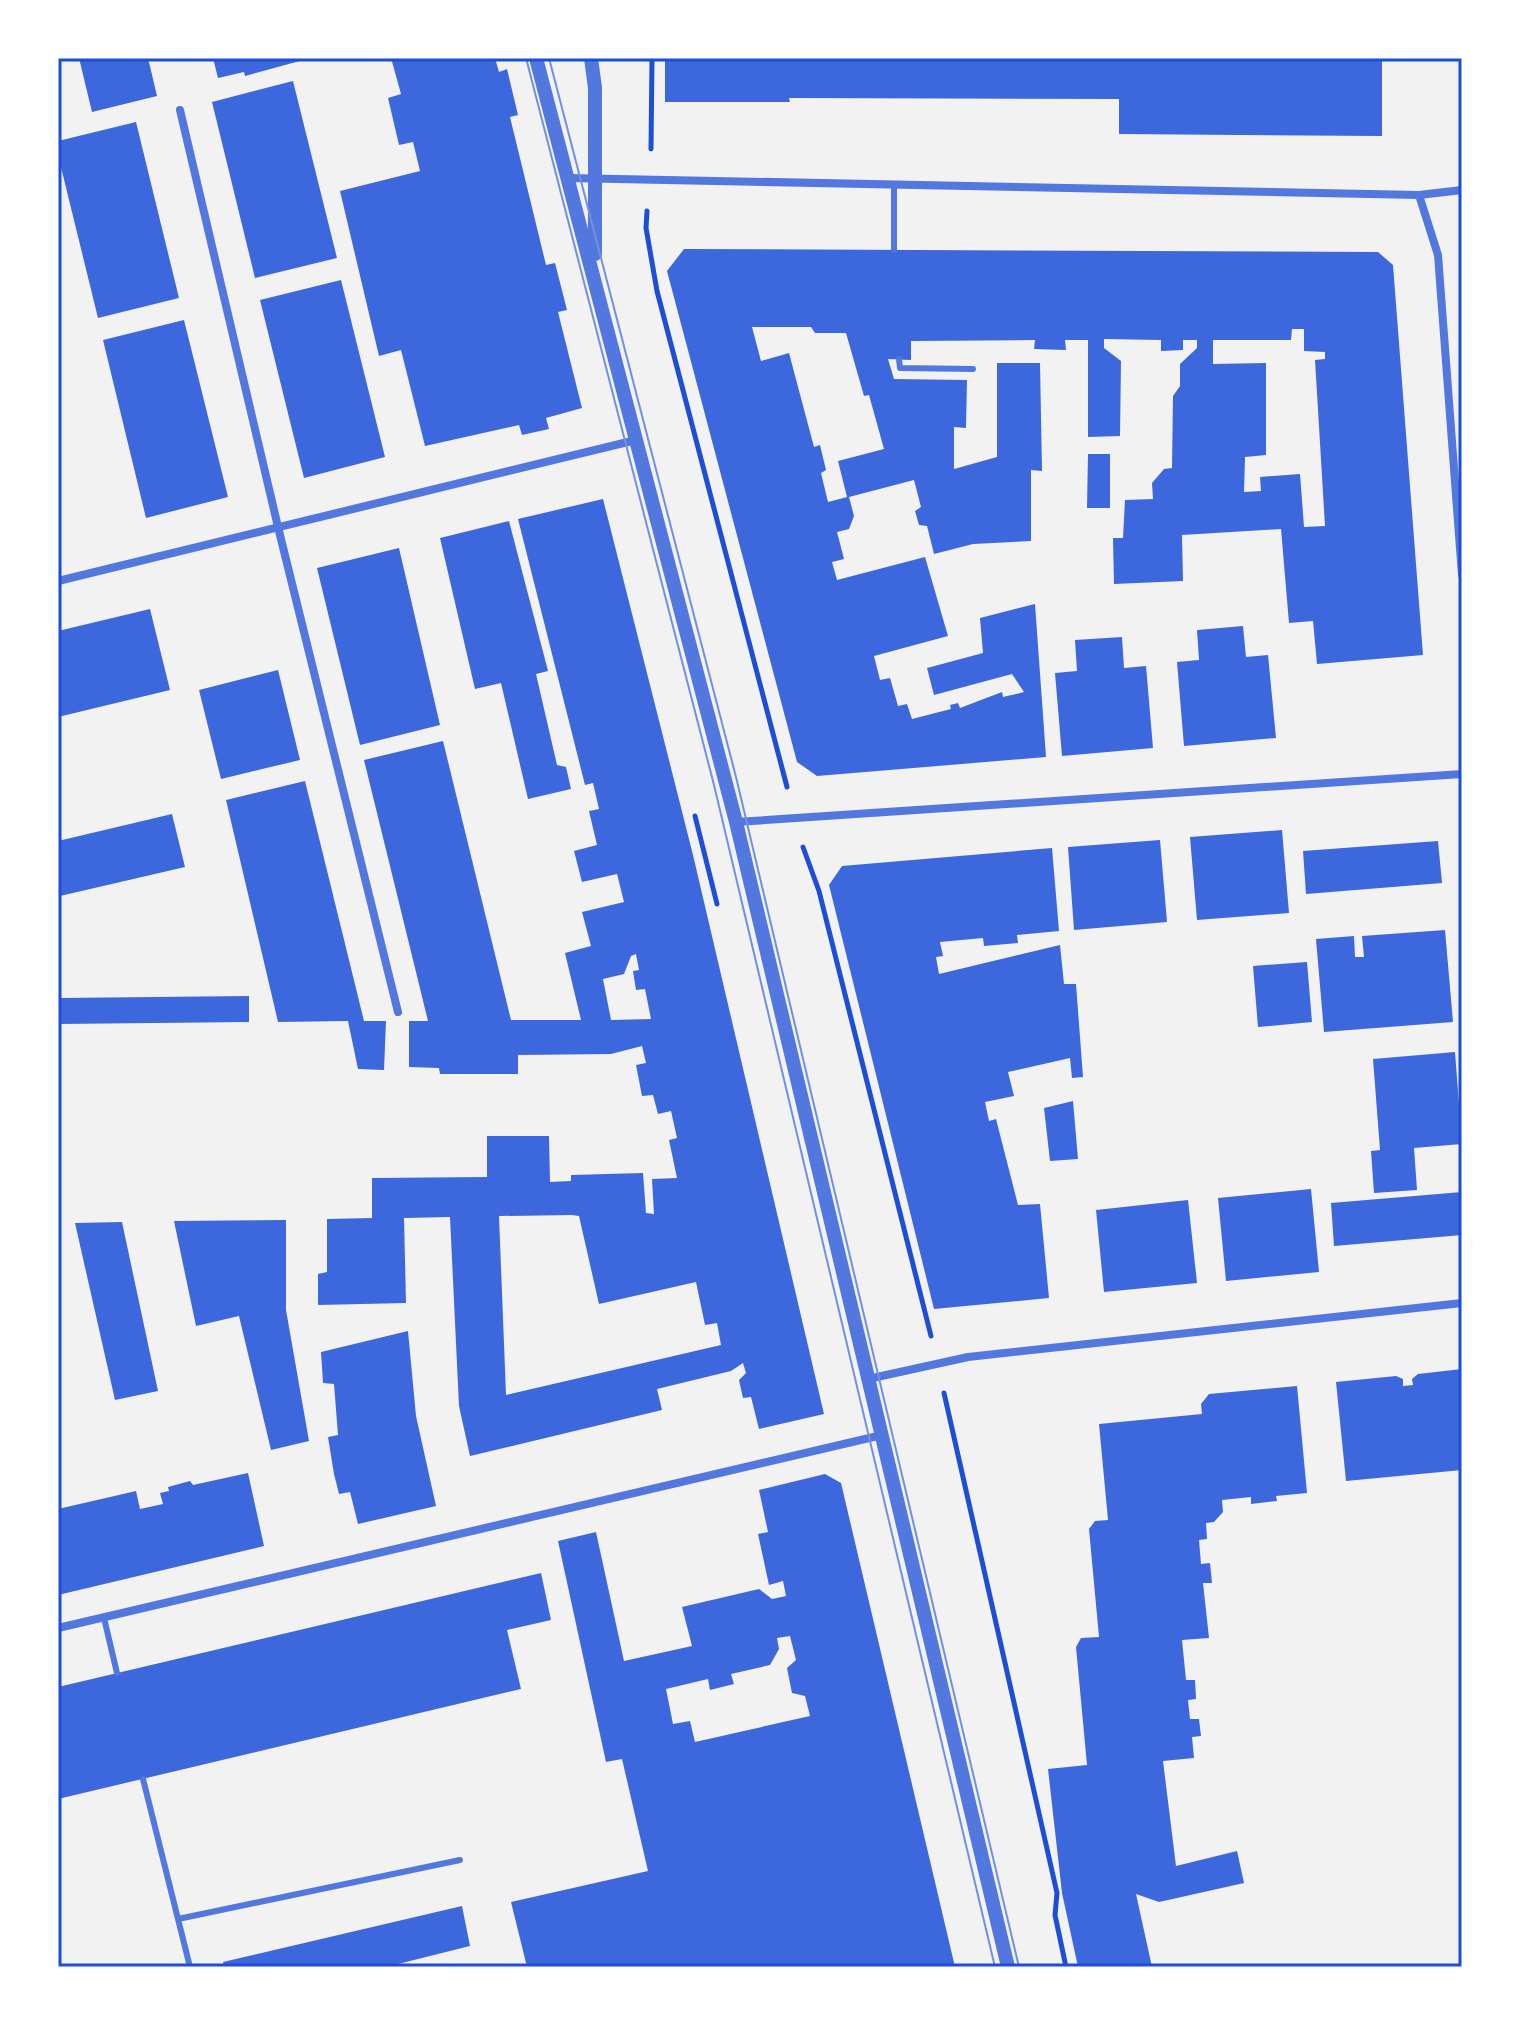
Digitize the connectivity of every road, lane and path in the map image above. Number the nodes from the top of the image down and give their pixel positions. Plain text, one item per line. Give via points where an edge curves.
1 (536, 58) edge
2 (591, 58) edge
3 (652, 58) edge
4 (180, 110) dead end
5 (652, 136) dead end
6 (568, 178) junction
7 (595, 178) junction
8 (894, 185) junction
9 (1462, 190) edge
10 (1419, 195) junction
11 (646, 228) dead end
12 (894, 250) dead end
13 (595, 274) junction
14 (899, 359) dead end
15 (973, 369) dead end
16 (639, 439) junction
17 (278, 527) junction
18 (1462, 575) edge
19 (58, 581) edge
20 (1462, 774) edge
21 (789, 792) dead end
22 (736, 822) junction
23 (398, 1012) dead end
24 (1462, 1303) edge
25 (868, 1379) junction
26 (882, 1435) junction
27 (104, 1618) junction
28 (58, 1628) edge
29 (117, 1673) dead end
30 (143, 1779) dead end
31 (460, 1860) dead end
32 (178, 1919) junction
33 (190, 1967) edge
34 (1008, 1967) edge

1 - 6 street
2 - 7 street
3 - 5 path
4 - 17 street
6 - 7 street
6 - 13 street
7 - 8 street
7 - 13 street
8 - 10 street
8 - 12 lane
9 - 10 street
10 - 18 street via 1438,255
11 - 21 path via 674,371
13 - 16 street
14 - 15 lane via 900,368
16 - 17 street
16 - 22 street
17 - 19 street
17 - 23 street
20 - 22 street
22 - 25 street
24 - 25 street via 968,1357
25 - 26 street
26 - 27 street
26 - 34 street
27 - 28 street
27 - 29 lane
30 - 32 lane
31 - 32 lane
32 - 33 lane

